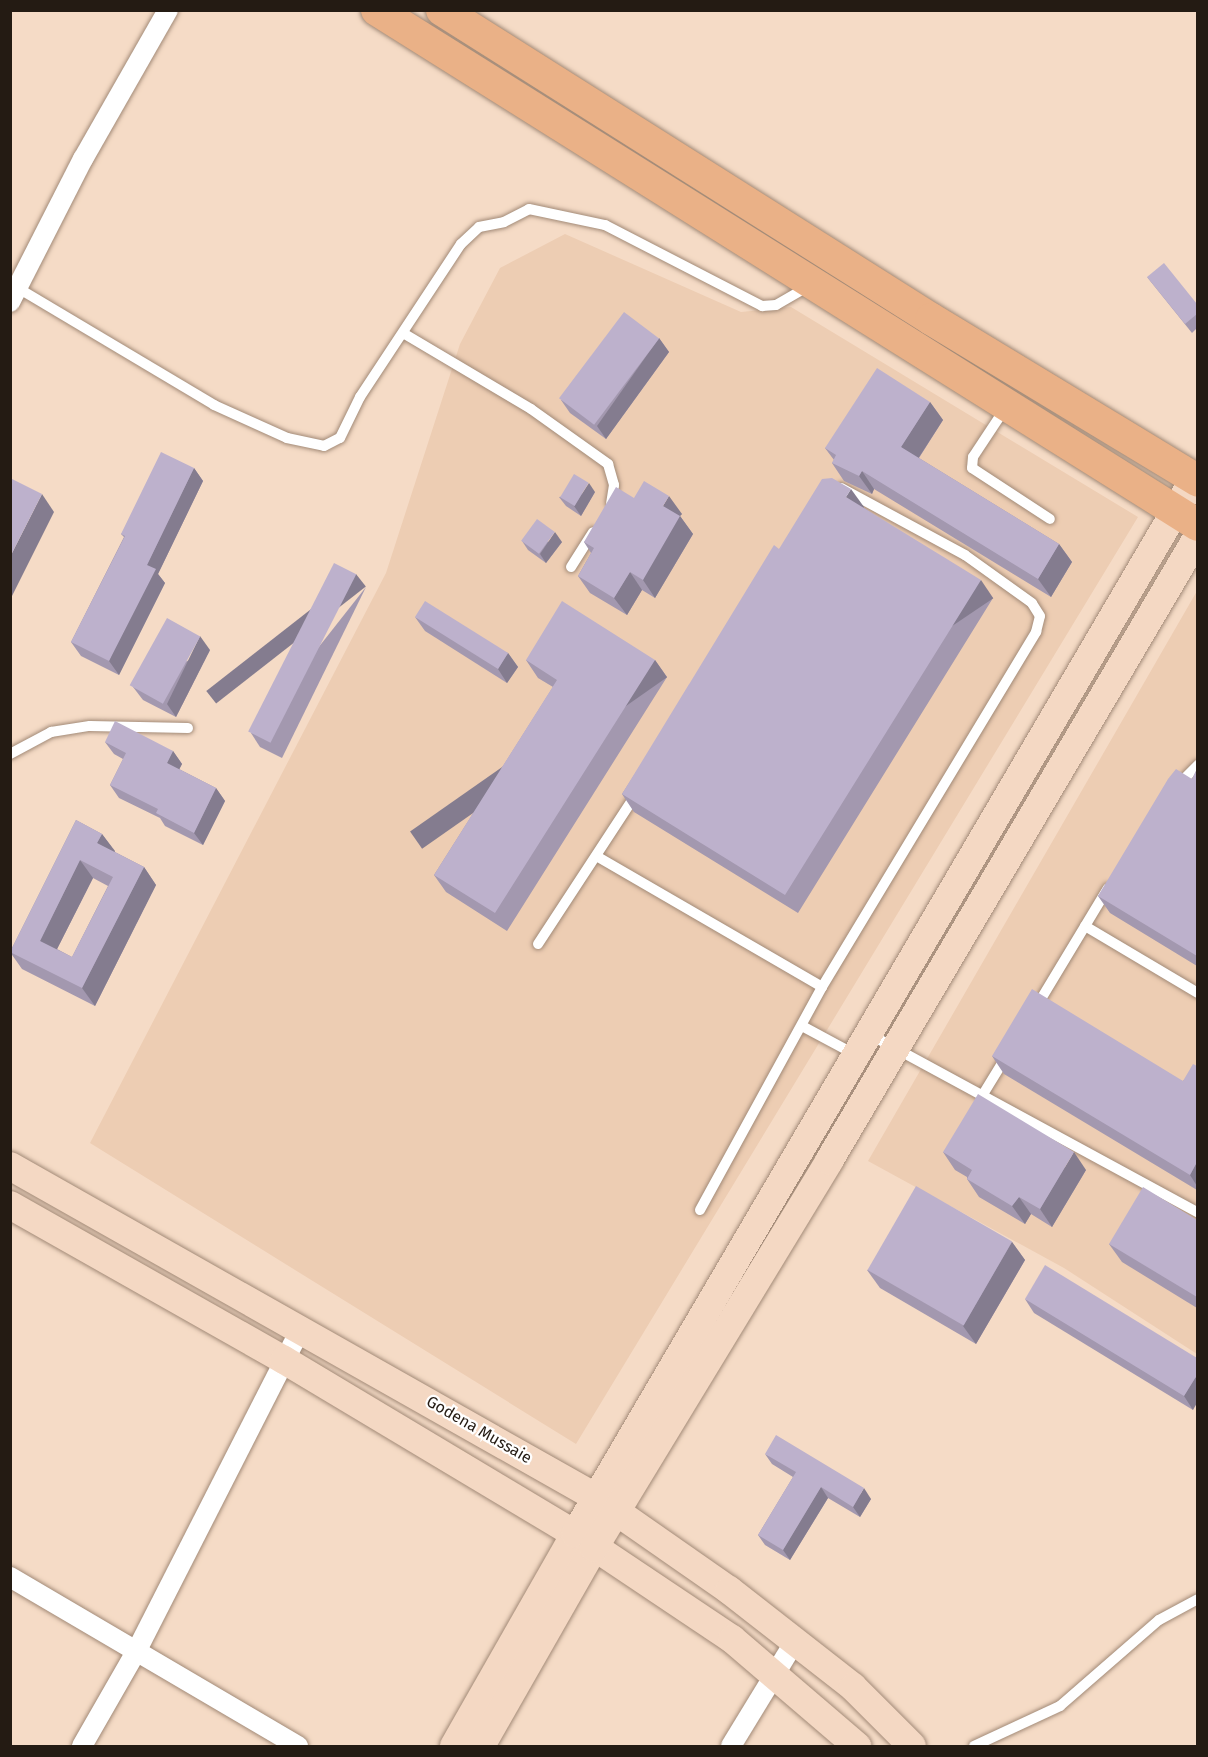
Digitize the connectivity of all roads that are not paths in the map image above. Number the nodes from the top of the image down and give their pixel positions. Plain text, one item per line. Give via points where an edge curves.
1 (168, 10) edge
2 (377, 10) edge
3 (442, 10) edge
4 (481, 35) junction
5 (460, 62) junction
6 (814, 284) junction
7 (14, 295) edge
8 (931, 320) junction
9 (403, 333) junction
10 (913, 346) junction
11 (1007, 405) junction
12 (1196, 480) edge
13 (830, 488) edge
14 (1050, 519) dead end
15 (1187, 519) edge
16 (1197, 536) edge
17 (571, 567) dead end
18 (188, 728) dead end
19 (10, 754) edge
20 (1197, 765) edge
21 (642, 785) edge
22 (1173, 791) edge
23 (598, 856) junction
24 (1116, 875) edge
25 (1085, 926) junction
26 (538, 944) dead end
27 (822, 987) junction
28 (1197, 993) edge
29 (1031, 1016) edge
30 (802, 1026) junction
31 (1012, 1046) edge
32 (873, 1055) junction
33 (982, 1096) junction
34 (10, 1166) edge
35 (10, 1205) edge
36 (700, 1210) dead end
37 (1197, 1213) edge
38 (301, 1328) junction
39 (285, 1360) junction
40 (608, 1505) junction
41 (584, 1541) junction
42 (10, 1577) edge
43 (1197, 1599) edge
44 (795, 1641) junction
45 (137, 1650) junction
46 (775, 1673) junction
47 (82, 1746) edge
48 (298, 1746) edge
49 (454, 1746) edge
50 (481, 1746) edge
51 (731, 1746) edge
52 (857, 1746) edge
53 (912, 1746) edge
54 (974, 1746) edge

1 - 7 street via 83,159
2 - 5 main road
3 - 4 main road
4 - 5 main road
4 - 8 main road
5 - 6 main road
6 - 9 lane via 776,305 762,306 605,225 529,209 504,222 479,227 461,244
6 - 10 main road
7 - 9 lane via 214,405 287,438 324,446 340,438 360,397
8 - 10 main road
8 - 12 main road
9 - 17 lane via 531,409 608,464 614,485 603,516
10 - 11 main road
11 - 14 lane via 973,457 972,468
11 - 15 main road
12 - 15 street
13 - 27 lane via 846,488 964,555 1032,603 1040,615 1036,632
15 - 32 street
16 - 32 street
18 - 19 lane via 90,726 51,732
20 - 22 lane
21 - 23 lane
23 - 26 lane
23 - 27 lane
24 - 25 lane
25 - 28 lane
25 - 29 lane
27 - 30 lane
30 - 32 lane
30 - 36 lane
31 - 33 lane
32 - 33 lane
32 - 40 street
33 - 37 lane
34 - 38 street, Godena Mussaie
35 - 39 street
38 - 39 street
38 - 40 street, Godena Mussaie
39 - 41 street
39 - 45 street
40 - 41 street
40 - 44 street, Godena Mussaie
41 - 46 street via 700,1616
41 - 49 street
41 - 50 street
42 - 45 street
43 - 54 lane via 1159,1620 1060,1706
44 - 46 street
44 - 53 street, Godena Mussaie via 853,1687
45 - 47 street
45 - 48 street
46 - 51 street
46 - 52 street

